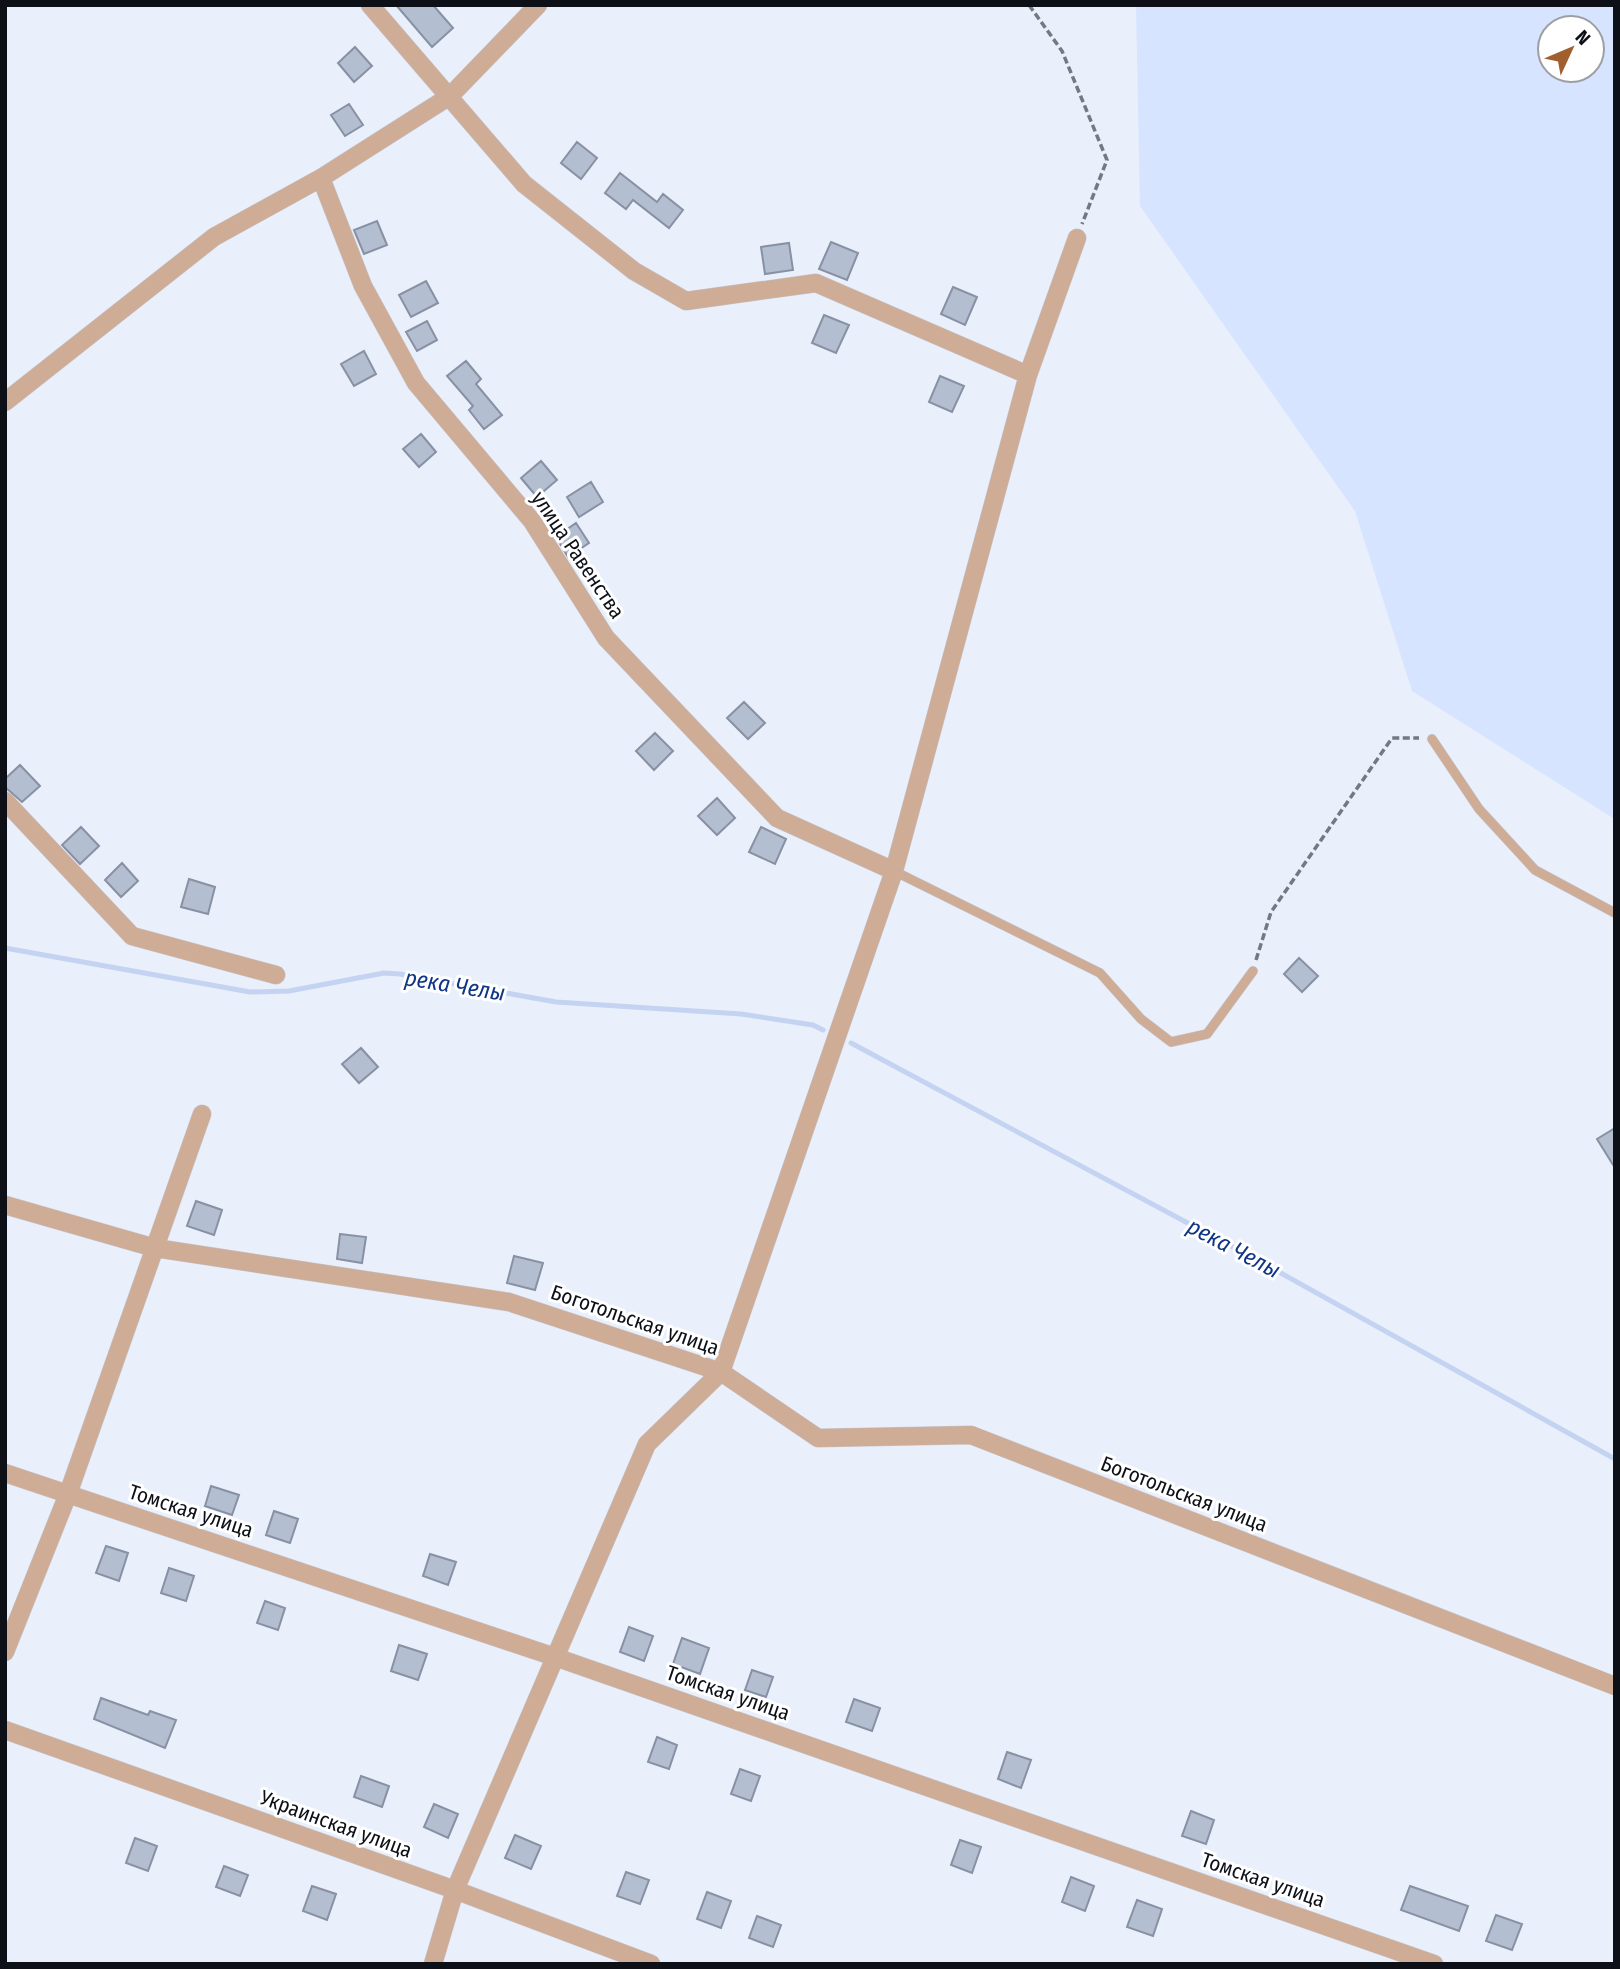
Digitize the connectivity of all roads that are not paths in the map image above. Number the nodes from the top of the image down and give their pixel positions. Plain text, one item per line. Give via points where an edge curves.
1 (370, 5) edge
2 (538, 5) edge
3 (450, 96) junction
4 (321, 178) junction
5 (1077, 238) road end
6 (1028, 375) junction
7 (5, 402) edge
8 (1432, 739) road end
9 (5, 801) edge
10 (894, 871) junction
11 (1615, 913) edge
12 (1253, 971) road end
13 (276, 975) dead end
14 (202, 1114) dead end
15 (5, 1205) edge
16 (155, 1248) junction
17 (720, 1372) junction
18 (5, 1473) edge
19 (68, 1494) junction
20 (5, 1652) edge
21 (555, 1657) junction
22 (1615, 1686) edge
23 (5, 1730) edge
24 (455, 1890) junction
25 (433, 1964) edge
26 (651, 1964) edge
27 (1434, 1964) edge

1 - 3 street
2 - 3 street
3 - 4 street
3 - 6 street via 524,184 634,271 686,301 816,283
4 - 7 street via 214,237
4 - 10 street, улица Равенства via 363,286 416,383 532,521 606,638 777,818
5 - 6 street
6 - 10 street
8 - 11 lane via 1479,808 1535,870
9 - 13 street via 132,936
10 - 12 lane via 1100,973 1141,1019 1171,1042 1207,1034
10 - 17 street
14 - 16 street
15 - 16 street, Боготольская улица
16 - 17 street, Боготольская улица via 509,1301
16 - 19 street
17 - 21 street via 647,1444
17 - 22 street, Боготольская улица via 818,1438 971,1435
18 - 19 street, Томская улица
19 - 20 street
19 - 21 street, Томская улица
21 - 24 street
21 - 27 street, Томская улица
23 - 24 street, Украинская улица
24 - 25 street
24 - 26 street, Украинская улица

